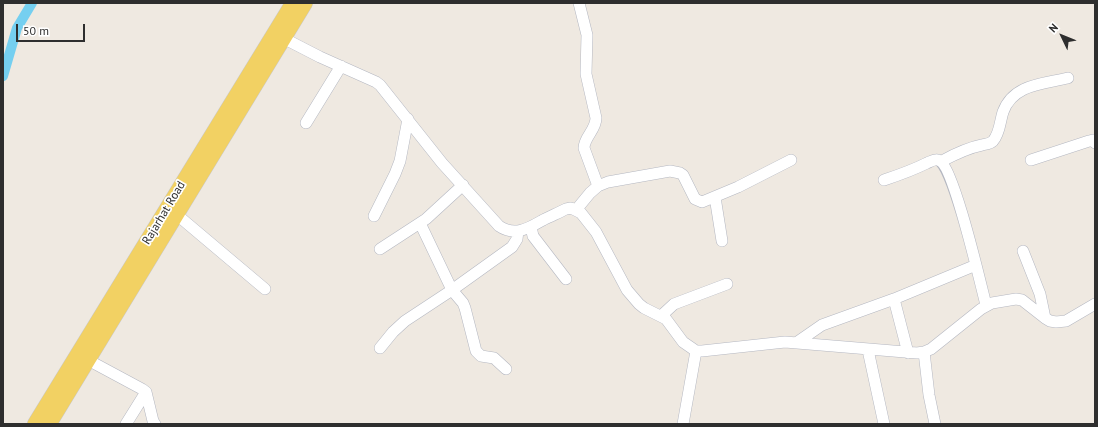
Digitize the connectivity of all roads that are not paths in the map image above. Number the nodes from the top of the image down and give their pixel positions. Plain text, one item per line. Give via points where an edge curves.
1 (293, 3) edge
2 (305, 3) edge
3 (579, 3) edge
4 (283, 38) junction
5 (341, 66) junction
6 (1068, 78) dead end
7 (408, 119) junction
8 (306, 123) dead end
9 (1095, 143) edge
10 (791, 160) dead end
11 (1031, 160) dead end
12 (942, 161) junction
13 (884, 180) dead end
14 (462, 185) junction
15 (598, 186) junction
16 (715, 197) junction
17 (576, 210) junction
18 (176, 214) junction
19 (374, 216) dead end
20 (420, 223) junction
21 (531, 227) junction
22 (518, 232) junction
23 (722, 241) dead end
24 (380, 249) dead end
25 (1023, 251) dead end
26 (976, 265) junction
27 (566, 279) dead end
28 (727, 284) dead end
29 (265, 289) dead end
30 (452, 290) junction
31 (894, 299) junction
32 (1095, 304) edge
33 (986, 305) junction
34 (661, 316) junction
35 (1045, 318) junction
36 (796, 342) junction
37 (380, 348) dead end
38 (868, 350) junction
39 (696, 351) junction
40 (908, 352) junction
41 (924, 352) junction
42 (88, 360) junction
43 (506, 369) dead end
44 (146, 392) junction
45 (35, 424) edge
46 (49, 424) edge
47 (126, 424) edge
48 (156, 424) edge
49 (683, 424) edge
50 (884, 424) edge
51 (935, 424) edge

1 - 45 main road, Rajarhat Road
2 - 4 main road
3 - 15 street via 587,35 586,74 596,118 596,124 584,143 584,148
4 - 5 street
4 - 18 main road
5 - 7 street via 380,85
5 - 8 street
6 - 12 street via 1021,89 1008,102 998,135 991,142 962,151
7 - 14 street
7 - 19 street via 400,161
9 - 11 street via 1093,140 1089,141
10 - 16 street
12 - 13 street via 934,160
12 - 26 street via 956,193
14 - 20 street
14 - 22 street via 500,226
15 - 16 street via 670,171 683,175 696,201 702,202
15 - 17 street
16 - 23 street
17 - 21 street via 566,209
17 - 34 street via 599,238 630,295 644,308
18 - 29 street
18 - 42 main road
20 - 24 street
20 - 30 street
21 - 22 street
21 - 27 street via 533,236
22 - 30 street via 512,247
25 - 35 street via 1040,294
26 - 31 street
26 - 33 street
28 - 34 street via 674,304
30 - 37 street via 398,327
30 - 43 street via 465,308 478,354 494,358
31 - 36 street via 822,325
31 - 40 street
32 - 35 street via 1066,321 1056,322
33 - 35 street via 1022,300
33 - 41 street
34 - 39 street via 671,324 683,342
36 - 38 street
36 - 39 street
38 - 40 street
38 - 50 street
39 - 49 street
40 - 41 street
41 - 51 street
42 - 44 street
42 - 46 main road
44 - 47 street
44 - 48 street

